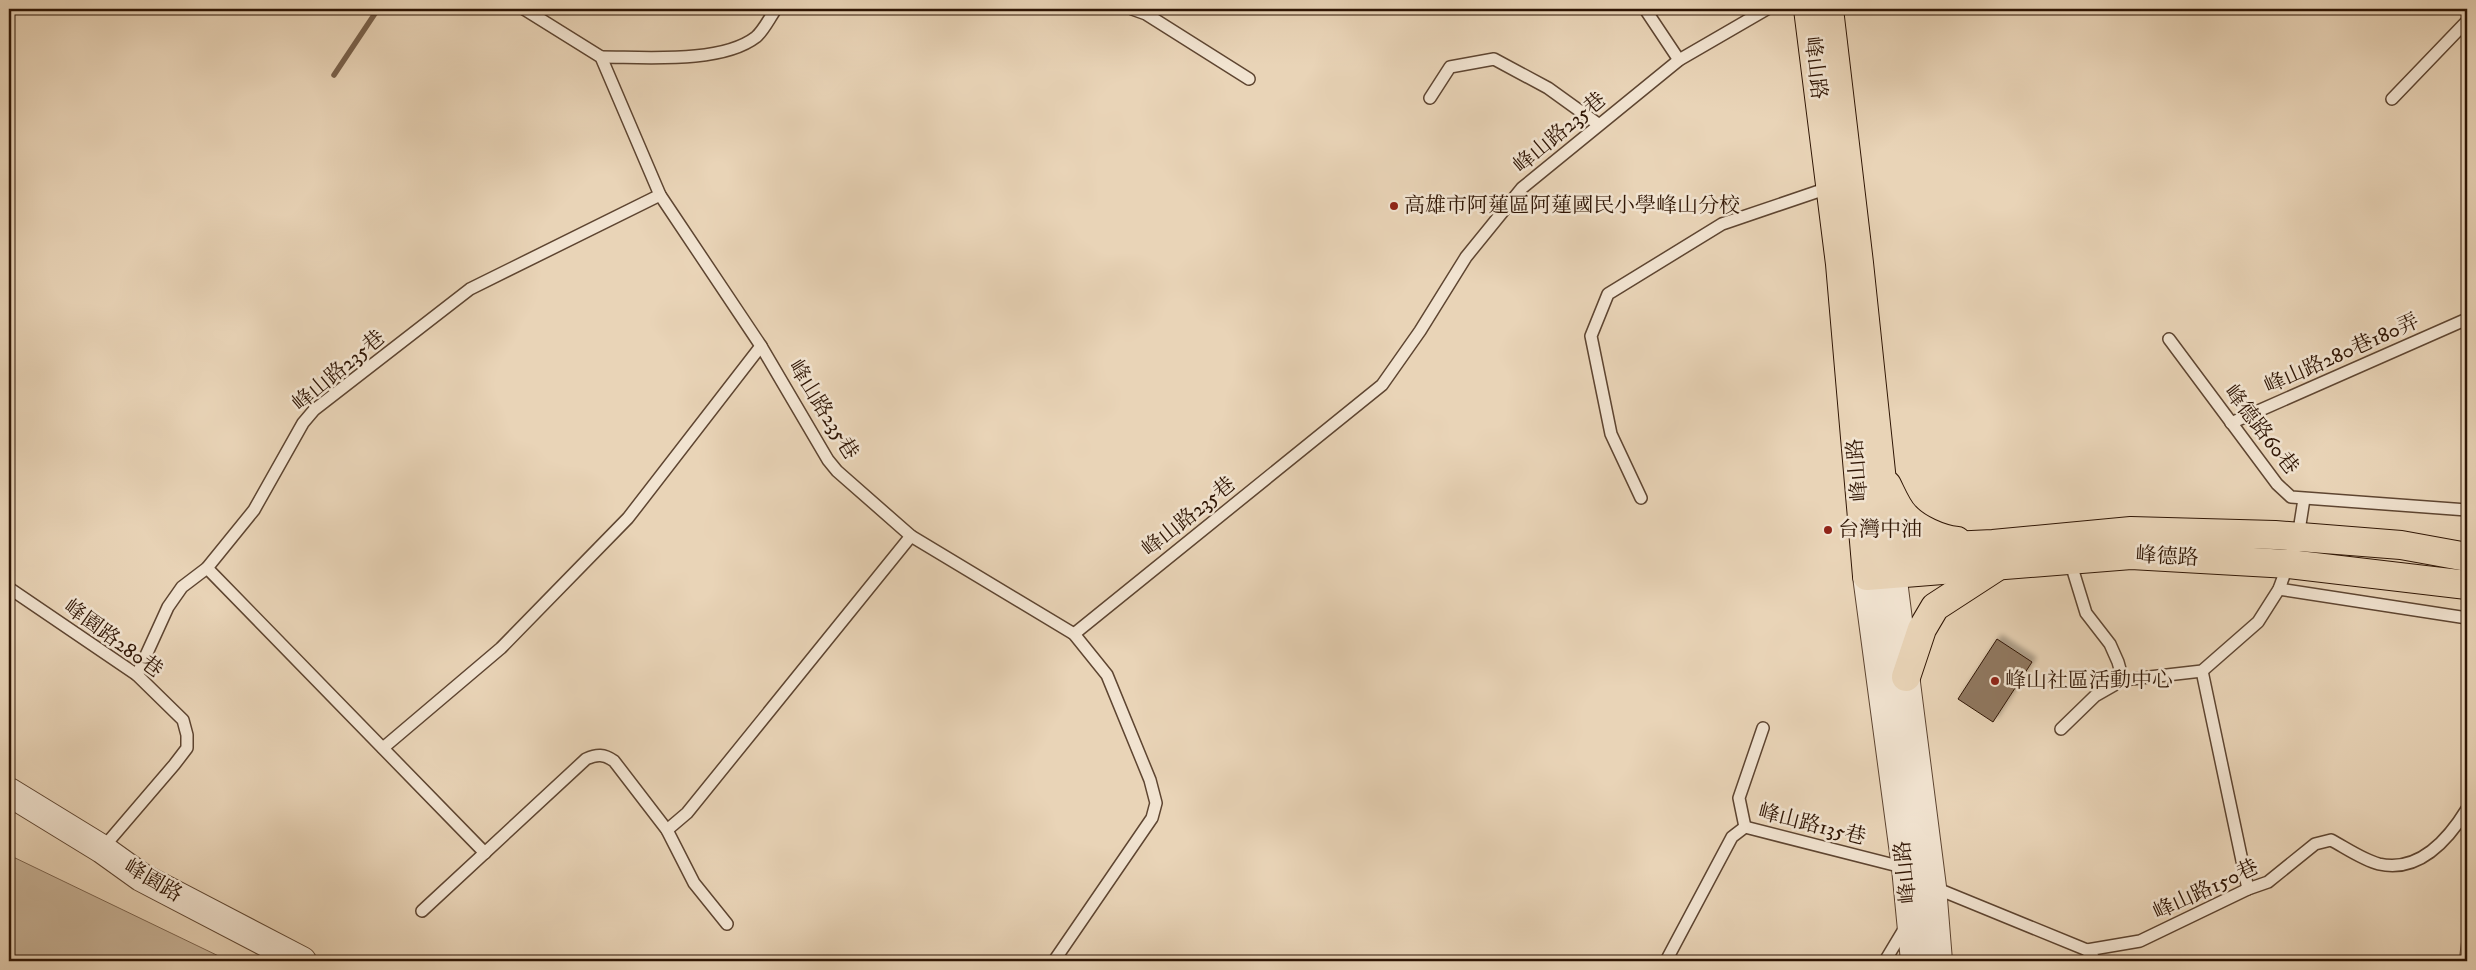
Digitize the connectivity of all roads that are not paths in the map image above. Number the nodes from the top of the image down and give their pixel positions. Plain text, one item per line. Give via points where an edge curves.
1 (524, 9) edge
2 (776, 9) edge
3 (1132, 9) edge
4 (1645, 9) edge
5 (1767, 9) edge
6 (1808, 9) edge
7 (1829, 9) edge
8 (2467, 21) edge
9 (601, 57) junction
10 (1679, 60) junction
11 (1249, 79) dead end
12 (1430, 98) dead end
13 (2392, 99) dead end
14 (1598, 124) junction
15 (1831, 187) junction
16 (660, 195) junction
17 (2467, 319) edge
18 (2169, 339) dead end
19 (761, 346) junction
20 (2231, 423) junction
21 (1882, 477) junction
22 (1641, 498) dead end
23 (2304, 499) junction
24 (2467, 510) edge
25 (911, 536) junction
26 (2298, 537) junction
27 (1996, 555) junction
28 (2467, 557) edge
29 (2069, 559) junction
30 (1878, 562) junction
31 (2289, 564) junction
32 (207, 568) junction
33 (2467, 585) edge
34 (9, 588) edge
35 (2279, 589) junction
36 (2467, 618) edge
37 (1074, 634) junction
38 (2202, 671) junction
39 (137, 675) junction
40 (1906, 678) junction
41 (2122, 680) junction
42 (1763, 728) dead end
43 (2061, 729) dead end
44 (383, 748) junction
45 (9, 792) edge
46 (2467, 809) edge
47 (1745, 827) junction
48 (667, 830) junction
49 (102, 849) junction
50 (485, 852) junction
51 (1906, 868) junction
52 (2248, 889) junction
53 (1925, 906) junction
54 (422, 911) dead end
55 (727, 924) dead end
56 (2087, 950) junction
57 (302, 961) edge
58 (1054, 961) edge
59 (1666, 961) edge
60 (1885, 961) edge
61 (1915, 961) edge
62 (1938, 961) edge
63 (2096, 961) edge

1 - 9 lane
2 - 9 lane via 757,36 740,46 700,56
3 - 11 lane via 1146,14
4 - 10 lane
5 - 10 lane, 峰山路235巷
6 - 15 main road, 峰山路
7 - 21 main road, 峰山路
8 - 13 lane
9 - 16 lane, 峰山路235巷
10 - 14 lane, 峰山路235巷
12 - 14 lane via 1450,67 1494,59 1548,88
14 - 37 lane, 峰山路235巷 via 1522,188 1466,257 1382,384
15 - 22 lane via 1722,224 1608,294 1592,336 1612,434
15 - 30 main road, 峰山路
16 - 19 lane, 峰山路235巷
16 - 32 lane, 峰山路235巷 via 470,289 314,410 303,423 254,510
17 - 20 lane, 峰山路280巷180弄
18 - 20 lane, 峰德路60巷
19 - 25 lane, 峰山路235巷 via 837,472
19 - 44 lane via 628,518 501,648
20 - 23 lane, 峰德路60巷 via 2278,484 2291,496
21 - 27 main road via 1905,516 1924,530 1945,540
21 - 30 main road, 峰山路
23 - 24 lane, 峰德路60巷
23 - 26 lane
25 - 37 lane, 峰山路235巷
25 - 48 lane via 687,813
26 - 27 main road, 峰德路 via 2131,532
26 - 28 main road, 峰德路 via 2401,545
26 - 31 lane
27 - 29 main road, 峰德路
27 - 30 main road, 峰德路
27 - 40 main road via 1935,607 1922,629
29 - 31 main road, 峰德路 via 2130,555
29 - 41 lane via 2086,613 2110,644
30 - 40 street, 峰山路
30 - 51 street, 峰山路
31 - 33 main road, 峰德路
31 - 35 lane
32 - 39 lane, 峰山路235巷 via 182,588 168,607
32 - 44 lane
34 - 39 lane, 峰園路280巷
35 - 36 lane
35 - 38 lane via 2258,622
37 - 58 lane via 1108,675 1156,803 1152,818
38 - 41 lane
38 - 52 lane
39 - 49 lane, 峰園路280巷 via 183,720 188,735 186,748
40 - 53 street, 峰山路
41 - 43 lane via 2095,696
42 - 47 lane via 1739,798
44 - 50 lane
45 - 49 street, 峰園路
46 - 52 lane, 峰山路150巷 via 2458,824 2428,856 2410,864 2377,864 2331,840 2323,840 2275,879
47 - 51 lane, 峰山路135巷
47 - 59 lane, 峰山路135巷 via 1732,838
48 - 50 lane via 614,762 606,756 595,755 586,759
48 - 55 lane via 694,883
49 - 57 street, 峰園路 via 141,877
50 - 54 lane
51 - 53 street, 峰山路
52 - 56 lane, 峰山路150巷 via 2140,941
53 - 56 lane
53 - 60 lane
53 - 61 street, 峰山路
53 - 62 street, 峰山路
56 - 63 lane

